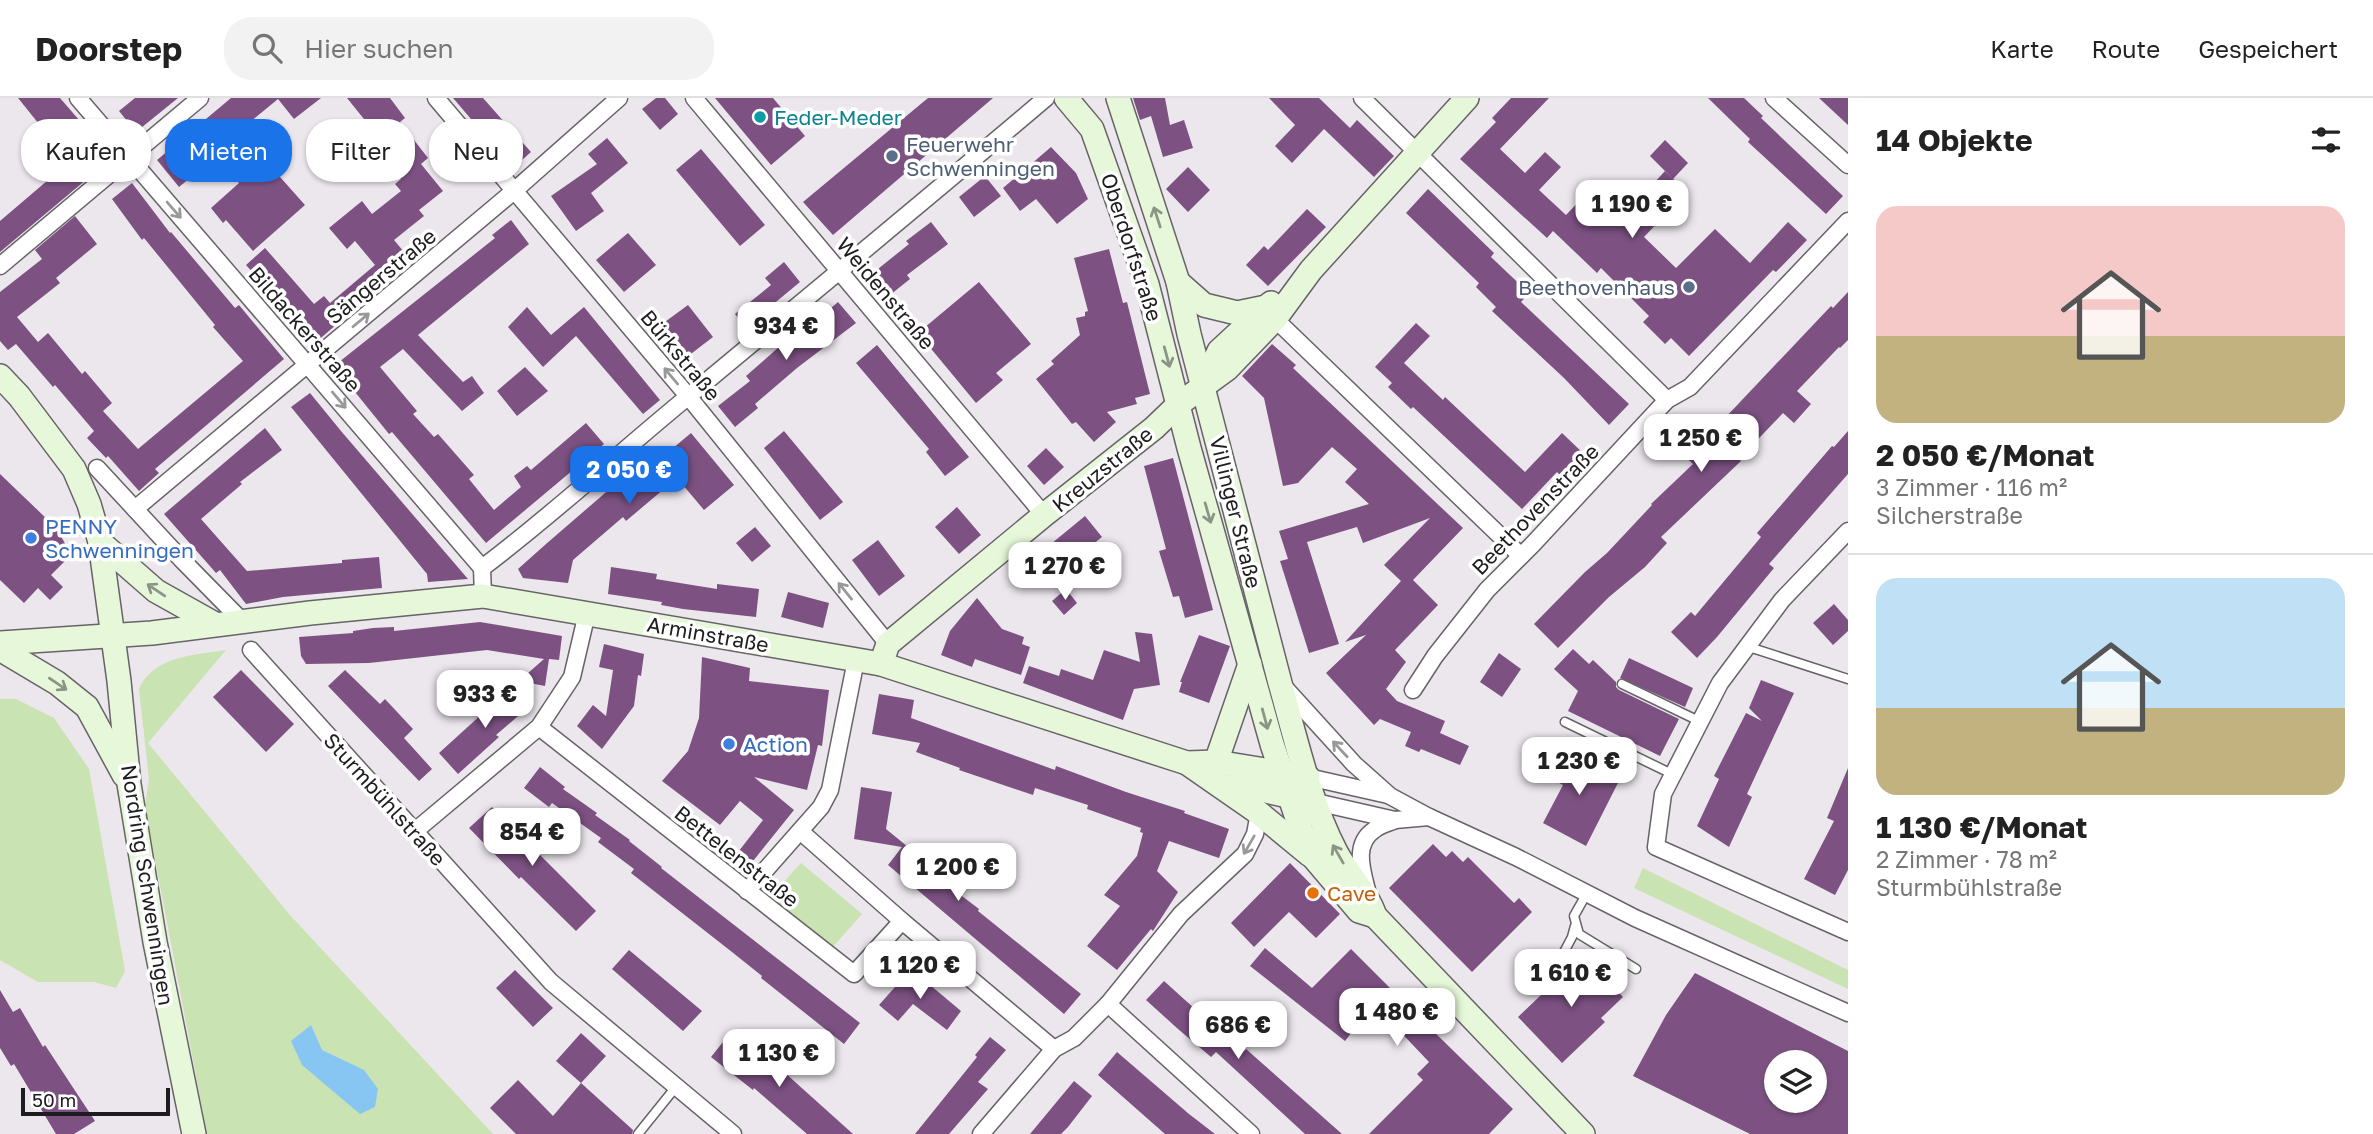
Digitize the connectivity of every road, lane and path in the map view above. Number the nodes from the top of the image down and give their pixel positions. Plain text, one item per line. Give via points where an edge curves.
1 (78, 98) edge
2 (200, 98) edge
3 (436, 98) edge
4 (619, 98) edge
5 (694, 98) edge
6 (1046, 98) edge
7 (1066, 98) edge
8 (1118, 98) edge
9 (1362, 98) edge
10 (1467, 98) edge
11 (1774, 98) edge
12 (96, 119) edge
13 (151, 140) edge
14 (1417, 152) junction
15 (1848, 165) edge
16 (101, 182) edge
17 (149, 182) edge
18 (514, 191) junction
19 (1848, 221) edge
20 (0, 266) edge
21 (842, 272) junction
22 (1178, 282) junction
23 (1270, 313) junction
24 (308, 364) junction
25 (0, 376) edge
26 (1203, 386) junction
27 (688, 396) junction
28 (1667, 400) junction
29 (1179, 404) junction
30 (97, 468) dead end
31 (135, 509) junction
32 (1044, 515) junction
33 (1848, 531) edge
34 (100, 542) junction
35 (1521, 556) junction
36 (482, 568) junction
37 (483, 596) junction
38 (587, 613) junction
39 (242, 621) junction
40 (215, 624) junction
41 (112, 635) junction
42 (0, 643) edge
43 (1746, 646) junction
44 (0, 649) edge
45 (251, 650) dead end
46 (885, 654) junction
47 (856, 660) junction
48 (1250, 664) junction
49 (1848, 679) edge
50 (1280, 683) junction
51 (1622, 684) dead end
52 (1413, 690) dead end
53 (1699, 721) junction
54 (1565, 722) dead end
55 (539, 726) junction
56 (1187, 762) junction
57 (1216, 762) junction
58 (1282, 773) junction
59 (1672, 774) junction
60 (1308, 777) junction
61 (129, 784) junction
62 (1218, 785) junction
63 (1289, 796) junction
64 (1390, 796) junction
65 (1316, 802) junction
66 (1259, 813) junction
67 (1429, 817) junction
68 (1395, 820) junction
69 (415, 831) junction
70 (800, 831) junction
71 (1314, 858) junction
72 (747, 891) junction
73 (1587, 893) junction
74 (1373, 908) junction
75 (902, 920) junction
76 (1575, 926) junction
77 (1848, 932) edge
78 (1636, 969) dead end
79 (1554, 971) dead end
80 (1108, 1004) junction
81 (1848, 1013) edge
82 (1054, 1049) junction
83 (676, 1088) junction
84 (1248, 1133) edge
85 (194, 1134) edge
86 (638, 1134) edge
87 (733, 1134) edge
88 (981, 1134) edge
89 (1583, 1134) edge

1 - 12 street, Bildackerstraße
2 - 13 street
3 - 18 street, Bürkstraße
4 - 18 street, Sängerstraße
5 - 21 street, Weidenstraße
6 - 21 street
7 -> 29 main road, Oberdorfstraße via 1092,129 1147,284
22 -> 8 main road, Villinger Straße
9 - 14 street
10 - 14 main road, Kreuzstraße
11 - 15 street
14 - 23 main road, Kreuzstraße
14 - 28 street
16 - 20 street
17 -> 24 street, Bildackerstraße
24 -> 18 street, Sängerstraße
27 -> 18 street, Bürkstraße
19 - 28 street, Beethovenstraße via 1690,387
21 - 27 street
21 - 32 street, Weidenstraße
22 - 23 main road via 1204,305 1237,313
22 - 26 main road, Villinger Straße
23 - 26 main road, Kreuzstraße via 1227,369
23 - 35 street
24 - 31 street, Sängerstraße
24 -> 36 street, Bildackerstraße
25 - 34 main road via 74,469
26 - 29 main road, Kreuzstraße
26 - 50 main road, Villinger Straße
27 - 36 street via 535,529
46 -> 27 street, Bürkstraße
28 - 35 street, Beethovenstraße
29 - 32 main road, Kreuzstraße
29 -> 48 main road, Villinger Straße
30 - 31 street
31 - 39 street
32 - 46 main road, Kreuzstraße
33 - 43 street via 1782,600
40 -> 34 main road via 156,591
34 - 41 main road
35 - 52 street, Beethovenstraße via 1487,590
36 - 37 street
37 - 38 main road, Arminstraße
37 - 39 main road, Arminstraße
38 - 47 main road, Arminstraße
38 - 55 street via 572,677
39 - 40 main road, Arminstraße
40 - 41 main road, Arminstraße
41 - 42 main road, Arminstraße
41 - 61 main road, Nordring Schwenningen
43 - 49 lane
43 - 53 street
44 -> 61 main road via 87,707
45 - 69 street, Sturmbühlstraße
46 - 47 main road, Arminstraße
46 - 56 main road, Arminstraße
47 - 70 street via 830,790
48 - 57 main road
48 -> 58 main road, Villinger Straße
50 - 60 main road, Villinger Straße
64 -> 50 street
51 - 53 lane
53 - 59 street
54 - 59 lane
55 - 69 street
55 - 72 street, Bettelenstraße
56 - 57 main road, Arminstraße
56 - 62 main road, Arminstraße
57 - 58 main road, Arminstraße
58 - 60 main road, Arminstraße
58 - 63 main road, Villinger Straße
59 - 77 street via 1662,794 1656,847
60 - 64 street
60 - 65 main road, Villinger Straße
61 - 85 main road, Nordring Schwenningen
62 - 63 main road, Arminstraße
62 - 66 main road, Arminstraße
63 - 65 main road, Arminstraße
63 - 71 main road, Villinger Straße
64 - 67 street
65 - 68 street
74 -> 65 main road, Villinger Straße via 1337,855
66 - 71 main road, Arminstraße
66 -> 80 street via 1245,854 1181,915
67 - 68 street
67 - 73 street
68 - 74 street via 1373,830 1361,850
69 - 83 street, Sturmbühlstraße via 551,982
70 - 72 street
70 - 75 street
71 - 74 main road, Villinger Straße via 1359,911
72 - 75 street, Bettelenstraße via 854,974
73 - 76 lane via 1574,916
73 - 81 street
74 - 89 main road, Villinger Straße
75 - 82 street
76 - 78 lane via 1579,934
76 - 79 lane
80 - 82 street via 1074,1038
80 - 84 street
82 - 88 street
83 - 86 lane
83 - 87 street, Sturmbühlstraße

